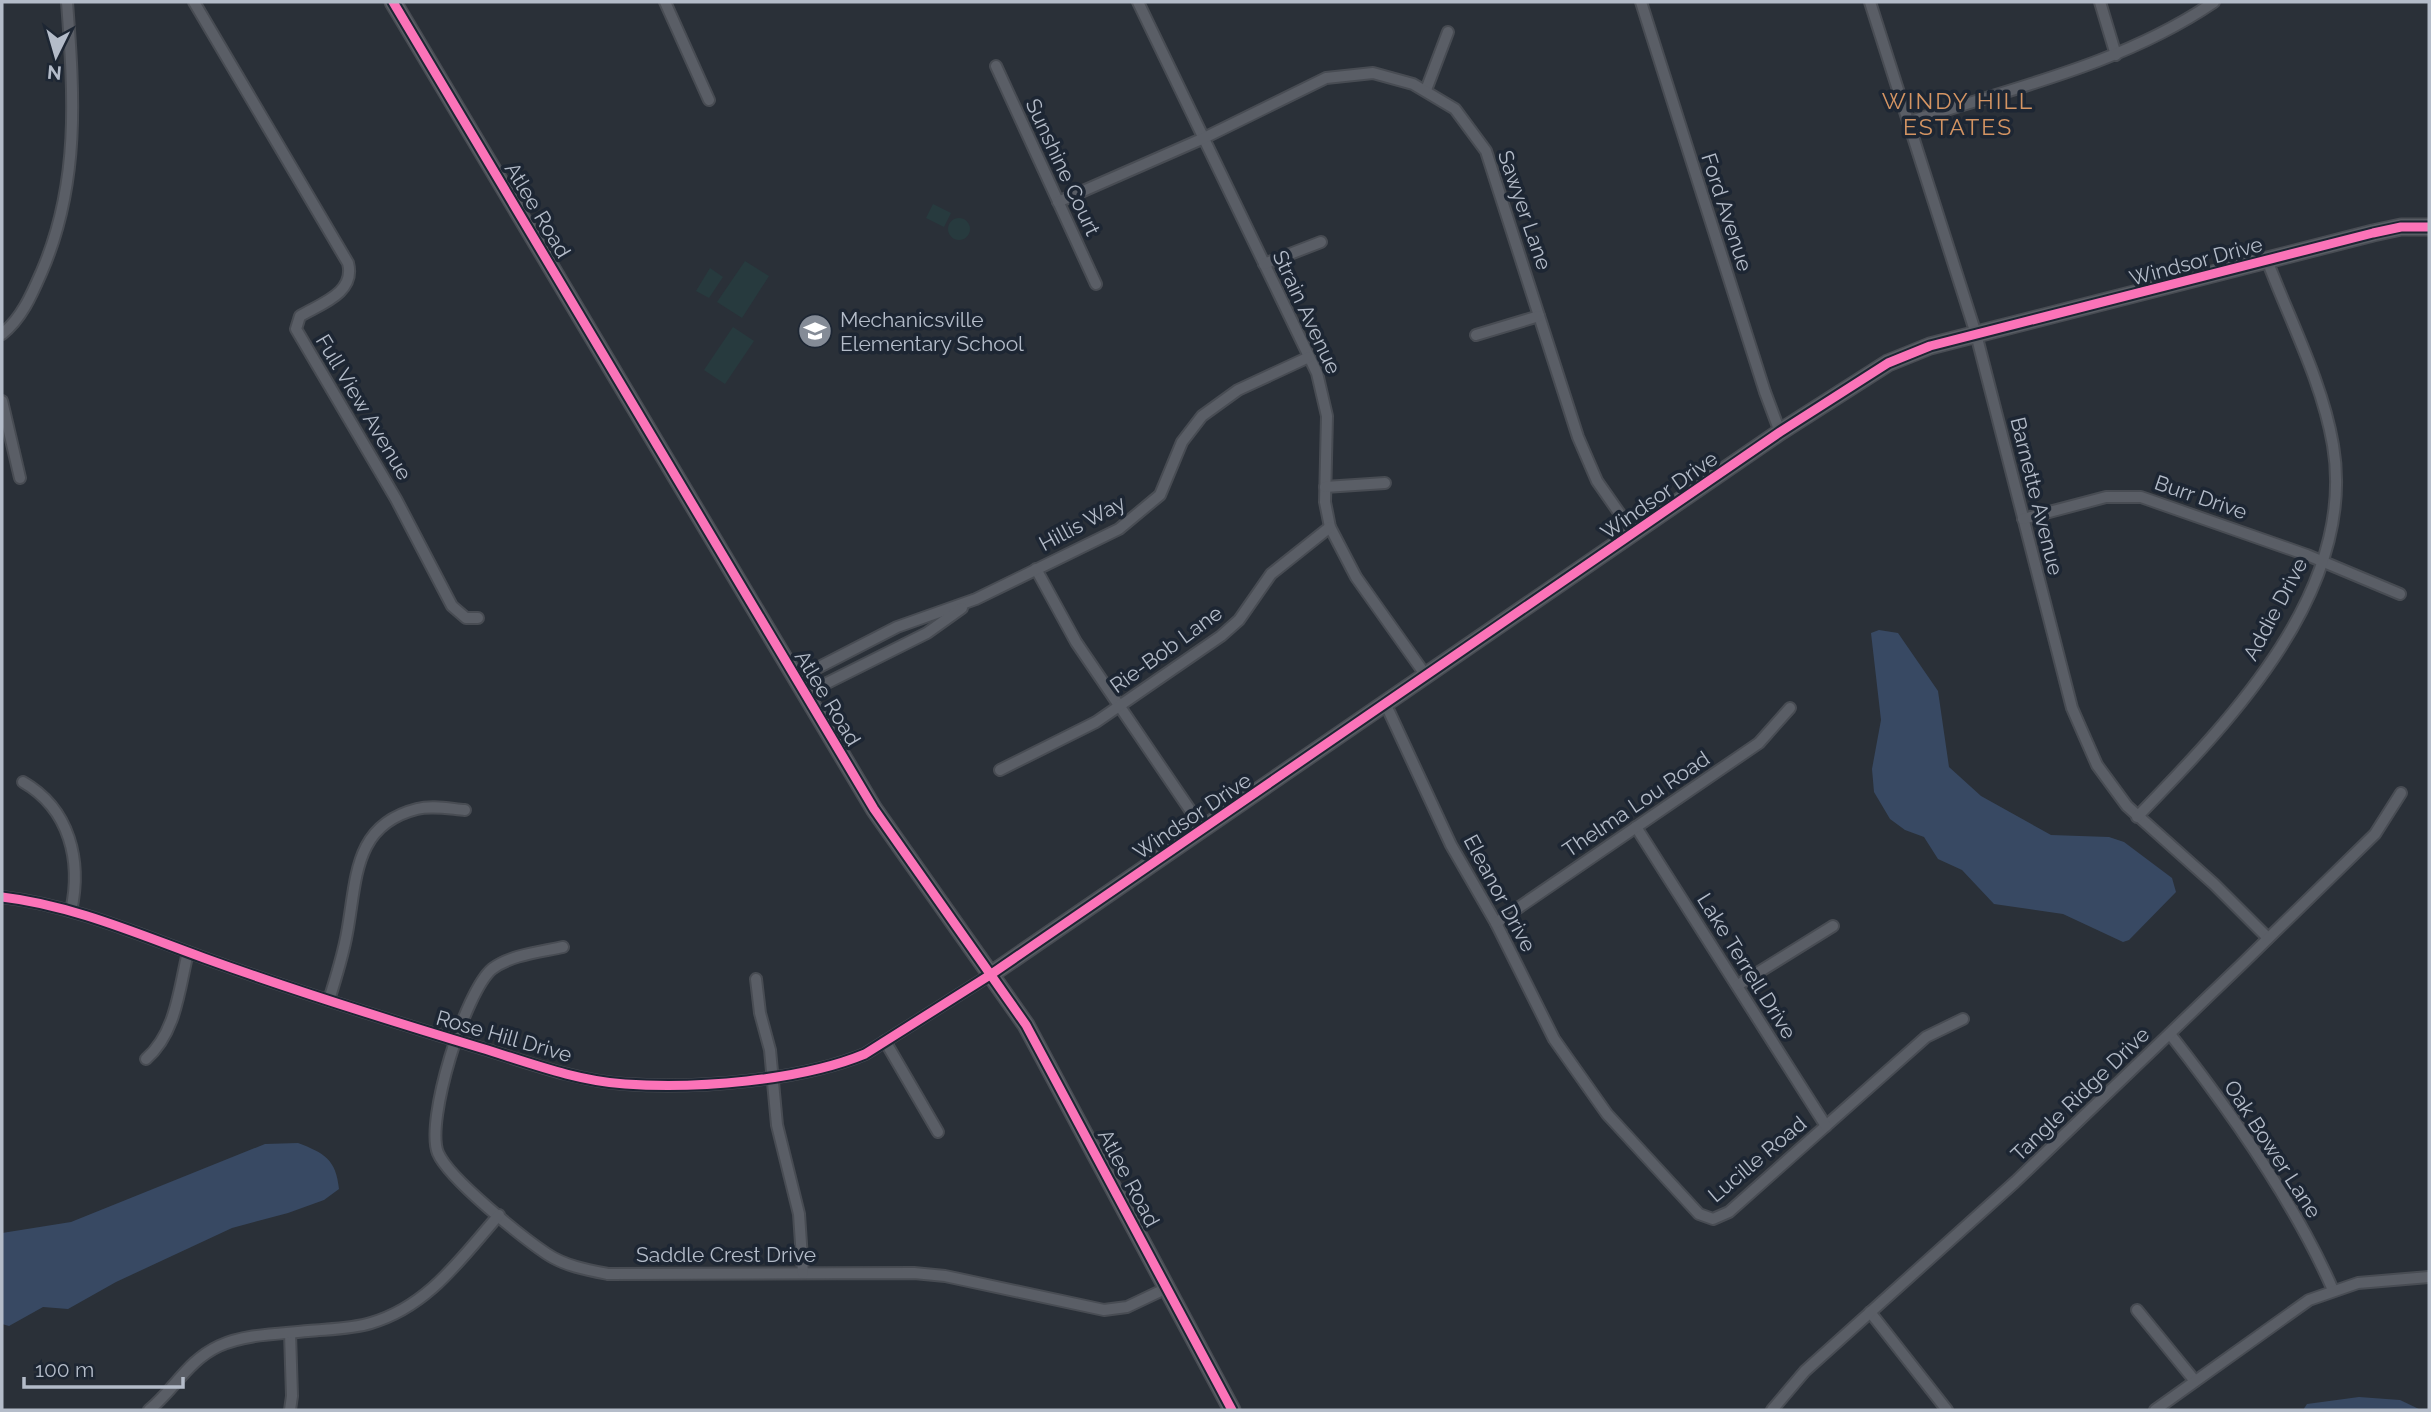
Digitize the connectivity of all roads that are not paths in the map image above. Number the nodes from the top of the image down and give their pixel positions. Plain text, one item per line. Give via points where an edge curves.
1 (67, 2) edge
2 (194, 2) edge
3 (393, 2) edge
4 (665, 2) edge
5 (1138, 2) edge
6 (1641, 2) edge
7 (1870, 2) edge
8 (2100, 2) edge
9 (2214, 2) edge
10 (1448, 33) dead end
11 (2116, 55) junction
12 (996, 66) dead end
13 (1426, 90) junction
14 (709, 100) dead end
15 (1908, 122) junction
16 (1204, 138) junction
17 (1058, 202) junction
18 (2429, 227) edge
19 (1321, 242) dead end
20 (2267, 260) junction
21 (1264, 264) junction
22 (1096, 284) dead end
23 (1539, 316) junction
24 (2, 334) edge
25 (1976, 334) junction
26 (1476, 335) dead end
27 (1309, 357) junction
28 (2, 401) edge
29 (1780, 432) junction
30 (20, 478) dead end
31 (1385, 483) dead end
32 (1325, 487) junction
33 (2023, 519) junction
34 (1330, 527) junction
35 (1634, 534) junction
36 (2322, 562) junction
37 (1036, 569) junction
38 (2399, 594) dead end
39 (976, 599) junction
40 (478, 618) dead end
41 (1427, 677) junction
42 (796, 679) junction
43 (805, 694) junction
44 (1386, 705) junction
45 (1120, 707) junction
46 (1790, 708) dead end
47 (1000, 770) dead end
48 (23, 782) dead end
49 (2401, 793) dead end
50 (466, 810) dead end
51 (2137, 817) junction
52 (1636, 827) junction
53 (1203, 829) junction
54 (2, 897) edge
55 (71, 911) junction
56 (1496, 922) junction
57 (1833, 926) dead end
58 (2268, 939) junction
59 (563, 947) dead end
60 (188, 952) junction
61 (990, 975) junction
62 (756, 979) dead end
63 (1738, 985) junction
64 (329, 1000) junction
65 (1963, 1019) dead end
66 (2170, 1034) junction
67 (456, 1040) junction
68 (885, 1041) junction
69 (146, 1059) dead end
70 (772, 1079) junction
71 (1591, 1093) joint
72 (1826, 1126) junction
73 (938, 1132) dead end
74 (499, 1214) junction
75 (803, 1273) junction
76 (2429, 1277) edge
77 (1167, 1289) junction
78 (2333, 1290) junction
79 (2137, 1310) dead end
80 (1870, 1312) junction
81 (290, 1333) junction
82 (2195, 1381) junction
83 (149, 1410) edge
84 (290, 1410) edge
85 (1232, 1410) edge
86 (1772, 1410) edge
87 (1947, 1410) edge
88 (2155, 1410) edge

1 - 24 street via 74,107 68,190 55,242 35,289
2 - 40 street, Full View Avenue via 348,263 345,287 300,316 296,329 396,499 452,606 466,618
3 - 42 street, Atlee Road
4 - 14 street
5 - 16 street, Strain Avenue
6 - 29 street, Ford Avenue
7 - 15 street, Barnette Avenue
8 - 11 street
9 - 11 street via 2157,38
10 - 13 street
11 - 15 street
12 - 17 street, Sunshine Court
13 - 16 street, Sawyer Lane via 1373,73 1346,74 1308,85
13 - 23 street, Sawyer Lane via 1455,109 1486,151
15 - 25 street, Barnette Avenue
16 - 17 street, Sawyer Lane
16 - 21 street, Strain Avenue
17 - 22 street, Sunshine Court
18 - 20 street, Windsor Drive via 2401,227
19 - 21 street
20 - 25 street, Windsor Drive
20 - 36 street, Addie Drive via 2320,394 2334,447 2336,496
21 - 27 street, Strain Avenue
23 - 26 street
23 - 35 street, Sawyer Lane via 1588,462
25 - 29 street, Windsor Drive via 1888,363
25 - 33 street, Barnette Avenue
27 - 32 street, Strain Avenue via 1327,416
27 - 37 street, Hillis Way via 1238,390 1202,416 1182,442 1160,495 1138,517
28 - 30 street
29 - 35 street, Windsor Drive
31 - 32 street
32 - 34 street, Strain Avenue
33 - 36 street, Burr Drive via 2106,497 2141,496
33 - 51 street, Barnette Avenue via 2082,737 2111,786
34 - 41 street, Strain Avenue via 1356,578
34 - 45 street, Rie-Bob Lane via 1271,574 1229,631
35 - 41 street, Windsor Drive
36 - 38 street, Burr Drive
36 - 51 street, Addie Drive via 2292,626 2249,693 2192,764
37 - 39 street, Hillis Way
37 - 45 street via 1076,642
39 - 42 street, Hillis Way via 897,627
39 - 43 street, Hillis Way via 927,633
41 - 44 street, Windsor Drive
42 - 43 street, Atlee Road
43 - 61 street, Atlee Road via 874,809
44 - 53 street, Windsor Drive
44 - 56 street, Eleanor Drive via 1451,845
45 - 47 street, Rie-Bob Lane
45 - 53 street
46 - 52 street, Thelma Lou Road via 1759,743
48 - 55 street via 46,797 62,820 75,863
49 - 58 street, Tangle Ridge Drive via 2375,834
50 - 64 street via 420,808 398,815 369,839 357,866 343,956
51 - 58 street, Barnette Avenue
52 - 56 street, Thelma Lou Road
52 - 63 street, Lake Terrell Drive
53 - 61 street, Windsor Drive
54 - 55 street, Rose Hill Drive
55 - 60 street, Rose Hill Drive
56 - 71 street, Eleanor Drive via 1554,1039
57 - 63 street
58 - 66 street, Tangle Ridge Drive
59 - 67 street, Saddle Crest Drive via 493,968 471,996
60 - 64 street, Rose Hill Drive
60 - 69 street via 171,1026
61 - 68 street, Rose Hill Drive
61 - 77 street, Atlee Road via 1026,1025
62 - 70 street
63 - 72 street, Lake Terrell Drive
64 - 67 street, Rose Hill Drive
65 - 72 street, Lucille Road via 1926,1037
66 - 78 street, Oak Bower Lane via 2229,1115 2308,1239
66 - 80 street, Tangle Ridge Drive
67 - 70 street, Rose Hill Drive via 565,1073 623,1084
67 - 74 street, Saddle Crest Drive via 435,1118 435,1143 450,1172
68 - 70 street, Rose Hill Drive via 842,1064
68 - 73 street
70 - 75 street via 777,1125 799,1214
71 - 72 street, Lucille Road via 1638,1151 1706,1217 1729,1212
74 - 75 street, Saddle Crest Drive via 548,1254 608,1274
74 - 81 street via 438,1284 412,1306 369,1324
75 - 77 street, Saddle Crest Drive via 944,1276 1104,1310 1127,1307
76 - 78 street via 2384,1279
77 - 85 street, Atlee Road
78 - 82 street via 2289,1312
79 - 82 street
80 - 86 street, Tangle Ridge Drive via 1805,1371
80 - 87 street
81 - 83 street via 242,1339 200,1356
81 - 84 street
82 - 88 street

